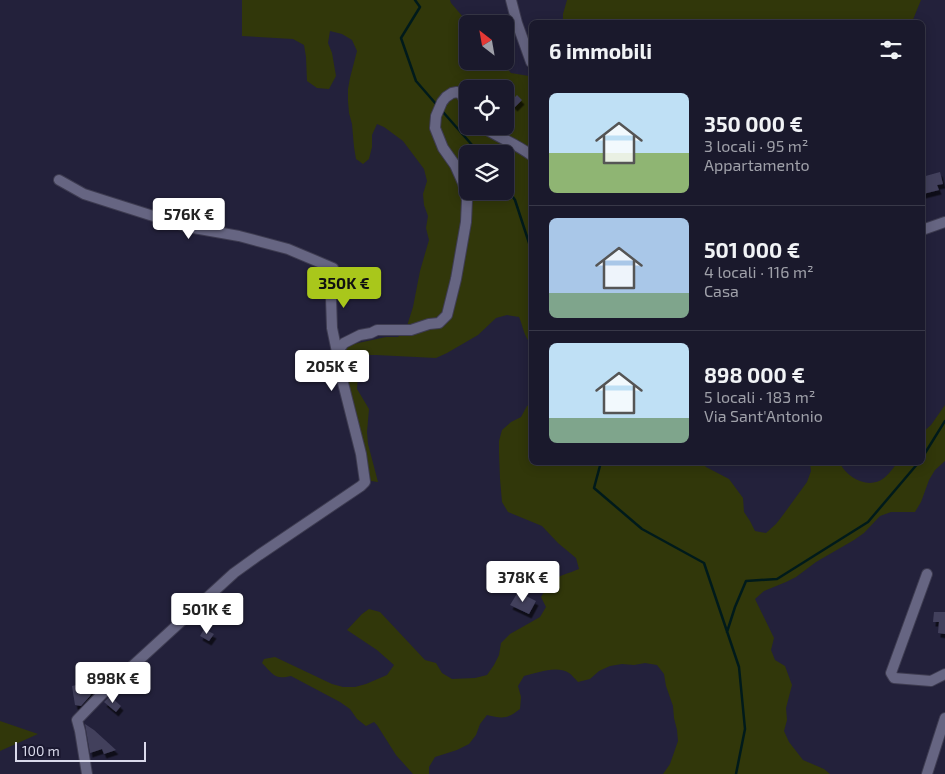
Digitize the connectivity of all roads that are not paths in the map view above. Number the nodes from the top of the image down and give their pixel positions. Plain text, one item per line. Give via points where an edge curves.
1 (511, 0) edge
2 (529, 56) edge
3 (459, 93) edge
4 (495, 135) edge
5 (529, 153) edge
6 (59, 180) dead end
7 (945, 222) edge
8 (925, 229) edge
9 (336, 352) junction
10 (927, 574) dead end
11 (945, 674) edge
12 (945, 718) edge
13 (87, 774) edge
14 (927, 774) edge

1 - 2 street
3 - 9 street via 452,93 442,102 435,128 455,165 468,200 447,315 439,323 412,330 377,330 360,335 344,343
4 - 5 street
6 - 9 street via 84,194 188,227 288,249 332,268 332,328
7 - 8 street
9 - 13 street via 365,482 234,574 77,720
10 - 11 street via 891,673 899,680 931,681
12 - 14 street

